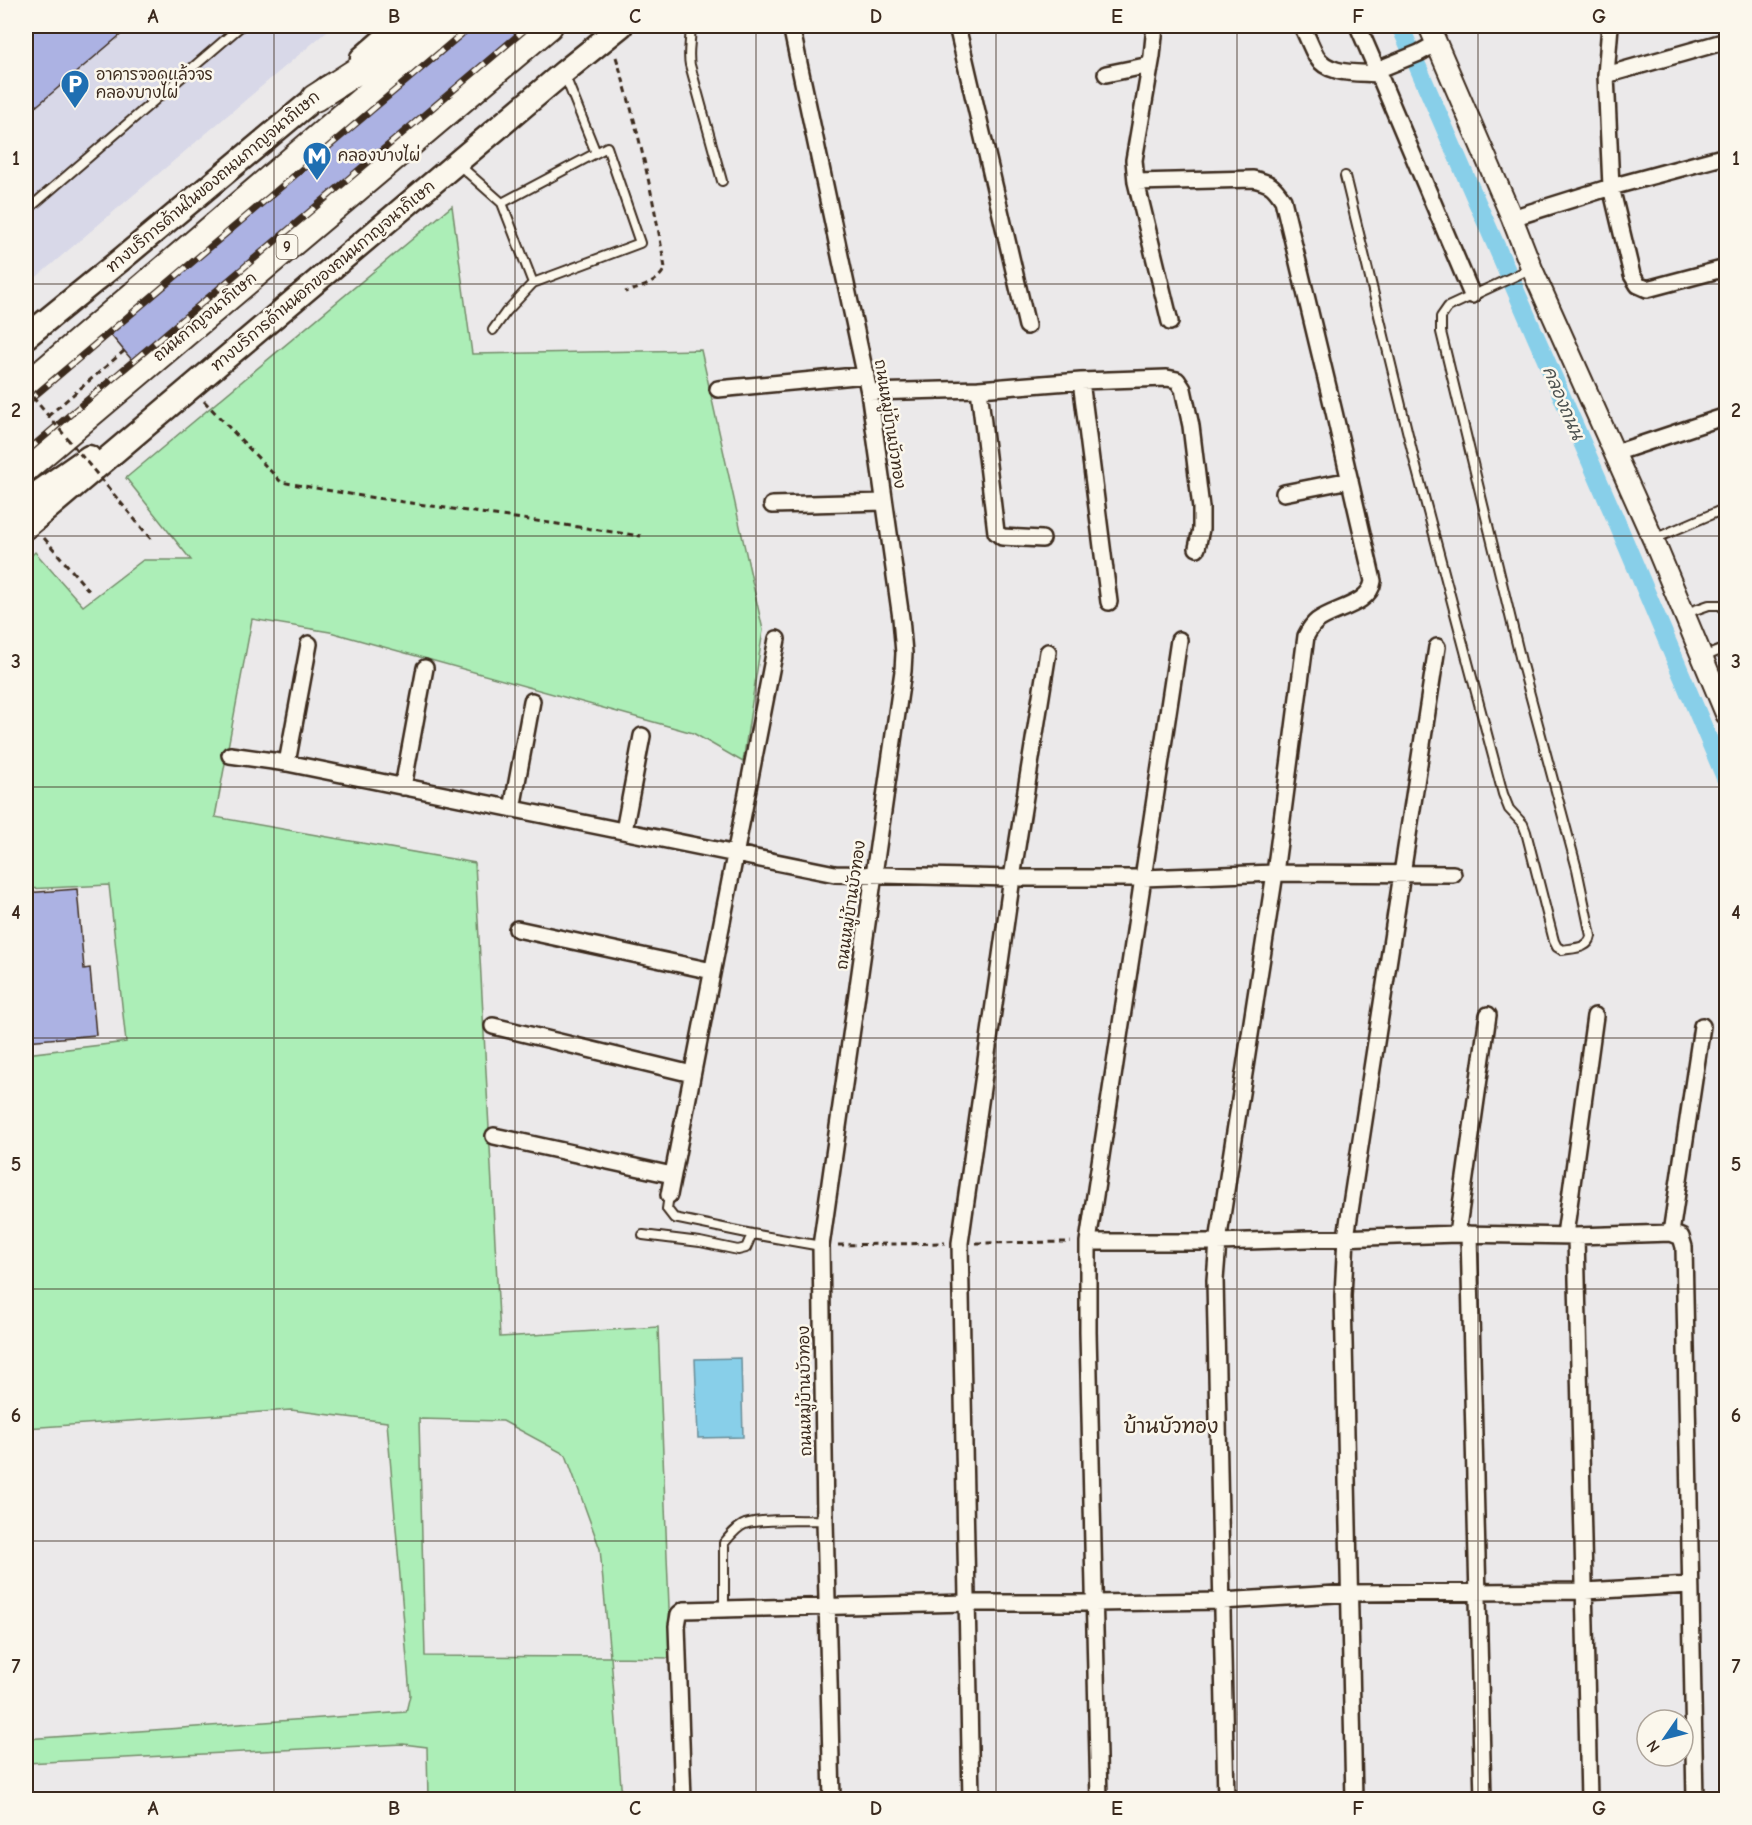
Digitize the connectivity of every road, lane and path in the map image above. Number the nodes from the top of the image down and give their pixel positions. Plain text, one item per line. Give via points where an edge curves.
1 (241, 26) edge
2 (399, 26) edge
3 (427, 26) edge
4 (448, 26) edge
5 (549, 26) edge
6 (690, 26) edge
7 (791, 26) edge
8 (957, 26) edge
9 (1155, 26) edge
10 (1302, 26) edge
11 (1358, 26) edge
12 (1610, 26) edge
13 (615, 30) edge
14 (1433, 34) edge
15 (1726, 41) edge
16 (1150, 65) junction
17 (1378, 71) junction
18 (564, 72) junction
19 (1106, 74) dead end
20 (1606, 75) junction
21 (315, 98) junction
22 (596, 153) junction
23 (1726, 156) edge
24 (456, 163) junction
25 (1345, 176) dead end
26 (722, 181) dead end
27 (1136, 182) junction
28 (1611, 187) junction
29 (502, 203) junction
30 (26, 211) edge
31 (1512, 218) junction
32 (123, 258) junction
33 (1726, 268) edge
34 (1523, 272) junction
35 (533, 283) junction
36 (626, 292) dead end
37 (1472, 296) junction
38 (1170, 322) dead end
39 (1027, 326) dead end
40 (493, 330) dead end
41 (26, 337) edge
42 (26, 350) edge
43 (124, 351) dead end
44 (210, 371) junction
45 (866, 375) junction
46 (1081, 381) junction
47 (26, 388) edge
48 (190, 388) junction
49 (718, 389) dead end
50 (979, 389) junction
51 (869, 392) junction
52 (48, 416) junction
53 (1726, 416) edge
54 (1615, 453) junction
55 (26, 468) edge
56 (1350, 480) junction
57 (1284, 493) dead end
58 (26, 501) edge
59 (884, 502) junction
60 (772, 505) dead end
61 (1726, 508) edge
62 (28, 525) edge
63 (641, 536) dead end
64 (151, 539) dead end
65 (1042, 539) dead end
66 (1653, 539) junction
67 (1197, 548) dead end
68 (90, 592) dead end
69 (1109, 602) dead end
70 (1726, 612) edge
71 (1685, 613) junction
72 (777, 639) dead end
73 (1179, 640) dead end
74 (309, 644) dead end
75 (1437, 647) dead end
76 (1726, 648) edge
77 (1048, 652) dead end
78 (1703, 657) junction
79 (425, 668) dead end
80 (532, 701) dead end
81 (1726, 714) edge
82 (642, 736) dead end
83 (230, 755) dead end
84 (286, 763) junction
85 (402, 787) junction
86 (512, 809) junction
87 (624, 831) junction
88 (735, 854) junction
89 (1275, 873) junction
90 (873, 874) junction
91 (1402, 874) junction
92 (1453, 874) dead end
93 (1012, 878) junction
94 (1143, 878) junction
95 (517, 928) dead end
96 (712, 971) junction
97 (1488, 1015) dead end
98 (1596, 1016) dead end
99 (493, 1026) dead end
100 (1701, 1026) dead end
101 (692, 1074) junction
102 (494, 1136) dead end
103 (672, 1175) junction
104 (669, 1195) joint
105 (1671, 1233) junction
106 (644, 1234) dead end
107 (752, 1234) junction
108 (1463, 1234) junction
109 (1570, 1235) junction
110 (1346, 1237) junction
111 (1088, 1242) junction
112 (1218, 1242) junction
113 (821, 1246) junction
114 (825, 1520) junction
115 (1690, 1585) junction
116 (1585, 1591) junction
117 (1351, 1593) junction
118 (1477, 1593) junction
119 (1222, 1601) junction
120 (967, 1603) junction
121 (1094, 1603) junction
122 (828, 1606) junction
123 (724, 1608) junction
124 (683, 1800) edge
125 (832, 1800) edge
126 (971, 1800) edge
127 (1099, 1800) edge
128 (1226, 1800) edge
129 (1354, 1800) edge
130 (1483, 1800) edge
131 (1589, 1800) edge
132 (1695, 1800) edge

1 - 30 lane
2 - 21 main road, ทางบริการด้านในของถนนกาญจนาภิเษก
3 - 21 highway
4 - 47 highway
5 - 55 highway, ถนนกาญจนาภิเษก / 9
6 - 26 lane via 690,65
7 - 45 street, ถนนหมู่บ้านบัวทอง
8 - 39 street
9 - 16 street
10 - 17 street via 1317,58 1326,67
11 - 17 street
12 - 20 street
13 - 18 main road, ทางบริการด้านนอกของถนนกาญจนาภิเษก
13 - 36 path via 665,268 646,286
14 - 17 street via 1419,53
14 - 31 street
15 - 20 street
16 - 19 street
16 - 27 street via 1134,160
17 - 37 street
18 - 22 lane
18 - 24 main road, ทางบริการด้านนอกของถนนกาญจนาภิเษก
20 - 28 street
21 - 32 main road, ทางบริการด้านในของถนนกาญจนาภิเษก
22 - 29 lane
22 - 35 lane via 607,147 640,243
23 - 28 street
24 - 29 lane
24 - 44 main road, ทางบริการด้านนอกของถนนกาญจนาภิเษก
25 - 37 lane via 1414,463 1503,794 1509,809 1523,824 1554,941 1562,950 1587,945 1591,936 1441,332 1441,317 1448,307
27 - 38 street
27 - 56 street via 1252,179 1275,188 1283,200
28 - 31 street
28 - 33 street via 1626,255 1638,285 1647,289
29 - 35 lane
31 - 34 street
32 - 41 main road, ทางบริการด้านในของถนนกาญจนาภิเษก
32 - 42 main road
34 - 37 lane
34 - 54 street
35 - 40 lane
43 - 52 path
44 - 48 main road, ทางบริการด้านนอกของถนนกาญจนาภิเษก
44 - 58 main road
45 - 49 street
45 - 51 street, ถนนหมู่บ้านบัวทอง
46 - 50 street
46 - 67 street via 1167,378 1184,389 1201,508
46 - 69 street
47 - 52 path, bridge
48 - 62 main road, ทางบริการด้านนอกของถนนกาญจนาภิเษก
48 - 63 path via 281,482
50 - 51 street
50 - 65 street via 996,532 1002,537
51 - 59 street, ถนนหมู่บ้านบัวทอง
52 - 64 path, bridge
53 - 54 street
54 - 66 street
56 - 57 street
56 - 89 street via 1372,588 1362,599 1317,621 1306,636
59 - 60 street
59 - 90 street, ถนนหมู่บ้านบัวทอง via 904,652
61 - 66 lane
62 - 68 path
66 - 71 street
70 - 71 lane via 1716,604
71 - 78 street
72 - 88 street
73 - 94 street
74 - 84 street
75 - 91 street
76 - 78 lane
77 - 93 street
78 - 81 street
79 - 85 street
80 - 86 street
82 - 87 street
83 - 84 street
84 - 85 street
85 - 86 street
86 - 87 street
87 - 88 street
88 - 90 street via 834,874
88 - 96 street
89 - 91 street
89 - 94 street
89 - 112 street
90 - 93 street
90 - 113 street, ถนนหมู่บ้านบัวทอง
91 - 92 street
91 - 110 street
93 - 94 street
93 - 120 street via 960,1243
94 - 111 street
95 - 96 street
96 - 101 street
97 - 108 street
98 - 109 street
99 - 101 street
100 - 105 street
101 - 103 street
102 - 103 street
103 - 104 street
104 - 107 lane via 667,1209 674,1218
105 - 109 street
105 - 115 street via 1681,1237 1684,1247
106 - 107 lane via 738,1250 746,1248
107 - 113 lane
108 - 109 street
108 - 110 street
108 - 118 street
109 - 116 street
110 - 112 street
110 - 117 street
111 - 112 street
111 - 121 street
112 - 119 street via 1215,1280
113 - 114 street, ถนนหมู่บ้านบัวทอง
114 - 122 street, ถนนหมู่บ้านบัวทอง
114 - 123 lane via 758,1521 738,1528 724,1543
115 - 116 street
115 - 132 street
116 - 118 street
116 - 131 street
117 - 118 street
117 - 119 street
117 - 129 street
118 - 130 street
119 - 121 street
119 - 128 street
120 - 121 street
120 - 122 street
120 - 126 street
121 - 127 street
122 - 123 street
122 - 125 street, ถนนหมู่บ้านบัวทอง
123 - 124 street via 684,1610 679,1614

